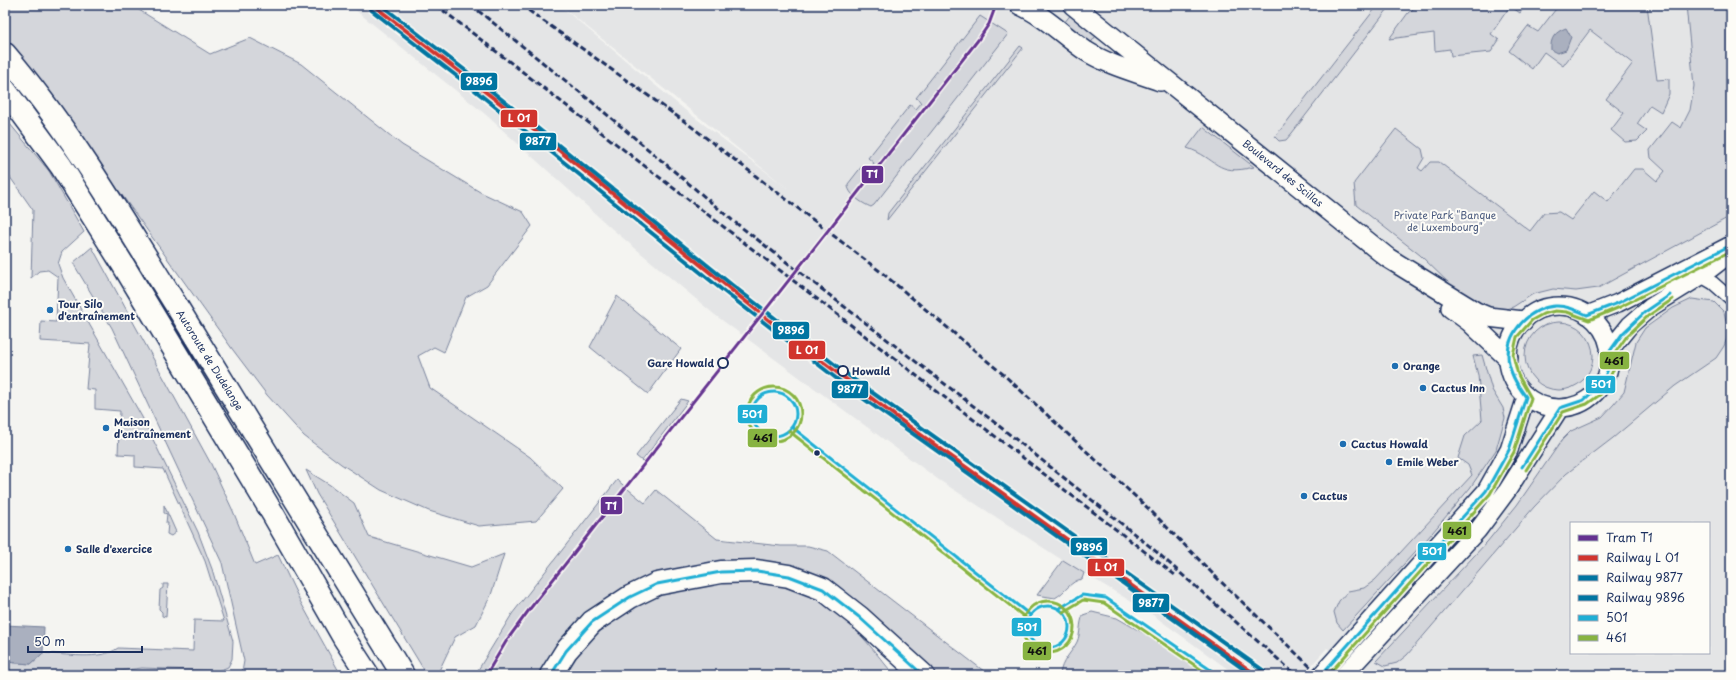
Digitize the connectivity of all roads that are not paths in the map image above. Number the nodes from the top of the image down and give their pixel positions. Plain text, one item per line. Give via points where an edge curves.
1 (1020, 5) edge
2 (1073, 5) edge
3 (1040, 9) edge
4 (5, 54) edge
5 (1174, 86) junction
6 (5, 90) edge
7 (1731, 246) edge
8 (1731, 252) edge
9 (1392, 261) junction
10 (1701, 276) junction
11 (1731, 299) edge
12 (1587, 315) junction
13 (1523, 321) junction
14 (1609, 351) junction
15 (1508, 358) junction
16 (1526, 397) junction
17 (1560, 408) junction
18 (344, 638) junction
19 (361, 675) edge
20 (368, 675) edge
21 (403, 675) edge
22 (551, 675) edge
23 (923, 675) edge
24 (1321, 675) edge
25 (1344, 675) edge

1 - 3 main road, Boulevard des Scillas
2 - 5 main road, Boulevard des Scillas
3 - 5 main road, Boulevard des Scillas via 1087,51 1111,64
4 - 21 highway, Autoroute de Dudelange via 35,89 95,176 285,480
5 - 9 main road, Boulevard des Scillas
6 - 18 highway via 61,166 122,263
7 - 12 main road via 1618,303
8 - 10 main road
9 - 13 main road, Boulevard des Scillas via 1476,312 1488,317
9 - 15 main road, Boulevard des Scillas via 1470,322
10 - 11 street
10 - 14 main road via 1651,307 1630,325
12 - 13 main road via 1571,308 1554,306 1537,311
12 - 14 main road via 1598,324 1606,337
13 - 15 main road via 1509,344
14 - 17 main road via 1609,368 1599,388 1592,396 1577,405
15 - 16 main road via 1510,373 1516,386
16 - 17 main road via 1543,405
16 - 24 main road via 1509,450 1486,491
17 - 25 main road via 1507,491 1478,530
18 - 19 highway
18 - 20 highway
22 - 23 highway via 566,651 592,622 630,597 657,584 721,572 757,571 789,576 823,589 859,616

